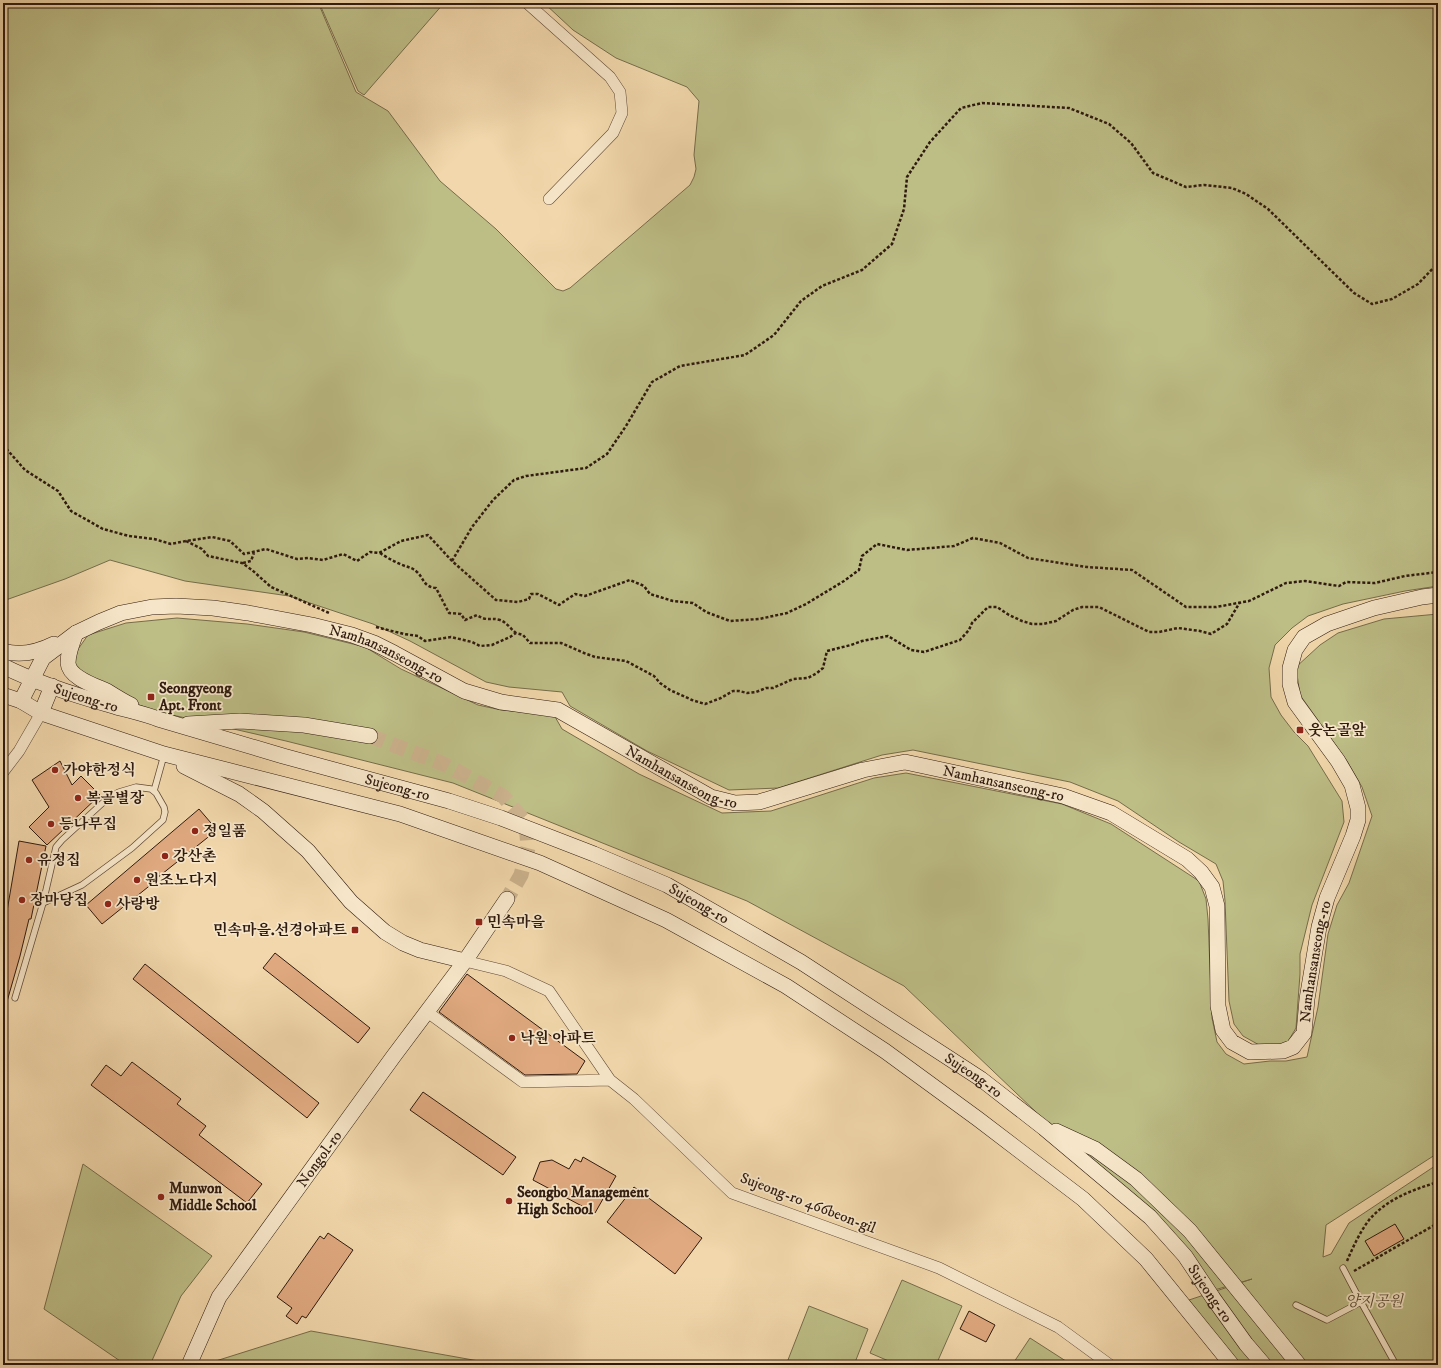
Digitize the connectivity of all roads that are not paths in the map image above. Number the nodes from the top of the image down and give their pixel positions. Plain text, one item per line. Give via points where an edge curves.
1 (527, 3) edge
2 (549, 200) dead end
3 (1438, 595) edge
4 (76, 633) junction
5 (3, 651) edge
6 (3, 666) edge
7 (32, 680) junction
8 (52, 686) junction
9 (3, 695) edge
10 (21, 701) junction
11 (41, 713) junction
12 (146, 714) junction
13 (177, 724) junction
14 (370, 736) tunnel mouth
15 (164, 754) junction
16 (3, 772) edge
17 (154, 791) junction
18 (507, 899) tunnel mouth
19 (42, 903) junction
20 (465, 960) junction
21 (15, 998) dead end
22 (426, 1010) junction
23 (610, 1080) junction
24 (1036, 1122) junction
25 (1343, 1268) road end
26 (1361, 1302) junction
27 (1296, 1305) dead end
28 (189, 1365) edge
29 (1110, 1365) edge
30 (1232, 1365) edge
31 (1264, 1365) edge
32 (1299, 1365) edge
33 (1396, 1365) edge

1 - 2 street via 610,77 620,92 622,112 613,133
3 - 4 main road, Namhansanseong-ro via 1374,608 1327,624 1304,637 1295,650 1290,668 1290,684 1295,702 1352,785 1358,808 1358,820 1326,898 1307,999 1304,1033 1293,1047 1283,1052 1250,1052 1232,1042 1223,1030 1218,1006 1217,906 1212,887 1201,872 1187,859 1111,813 1063,796 905,762 863,770 759,802 735,803 711,797 558,710 501,702 464,691 394,653 352,634 248,613 176,606 152,607 121,614
4 - 5 main road via 41,650
4 - 7 main road, Namhansanseong-ro via 43,658
4 - 12 main road via 69,654 68,663 71,670 90,685
6 - 7 main road, Sujeong-ro
7 - 8 main road, Sujeong-ro
7 - 10 main road, Namhansanseong-ro
8 - 11 main road
8 - 12 main road, Sujeong-ro via 97,702
9 - 10 main road, Sujeong-ro
10 - 11 main road, Sujeong-ro
11 - 15 main road, Sujeong-ro
11 - 16 street via 19,752
12 - 13 main road, Sujeong-ro
13 - 14 main road via 240,721 304,725
13 - 24 main road, Sujeong-ro via 502,818 667,884 801,962 907,1030 981,1079
15 - 17 lane
15 - 20 main road via 239,794 263,811 308,851 352,902 384,932 420,950
15 - 30 main road, Sujeong-ro via 400,814 540,863 666,920 786,986 885,1051 1083,1199 1146,1259
17 - 19 lane via 136,787 119,792 107,799 62,840 56,848
17 - 19 lane via 164,806 163,820 132,848 82,885
18 - 20 main road, Nongol-ro
19 - 21 lane
20 - 22 main road, Nongol-ro
20 - 23 street, Sujeong-ro 466beon-gil via 506,971 549,991
22 - 23 street via 523,1082
22 - 28 main road, Nongol-ro via 219,1297
23 - 29 street, Sujeong-ro 466beon-gil via 634,1099 732,1193 939,1268 1058,1328
24 - 31 main road, Sujeong-ro via 1150,1217 1185,1256
24 - 32 main road via 1095,1149 1136,1179 1190,1231
25 - 26 lane
26 - 27 lane via 1327,1320
26 - 33 lane

